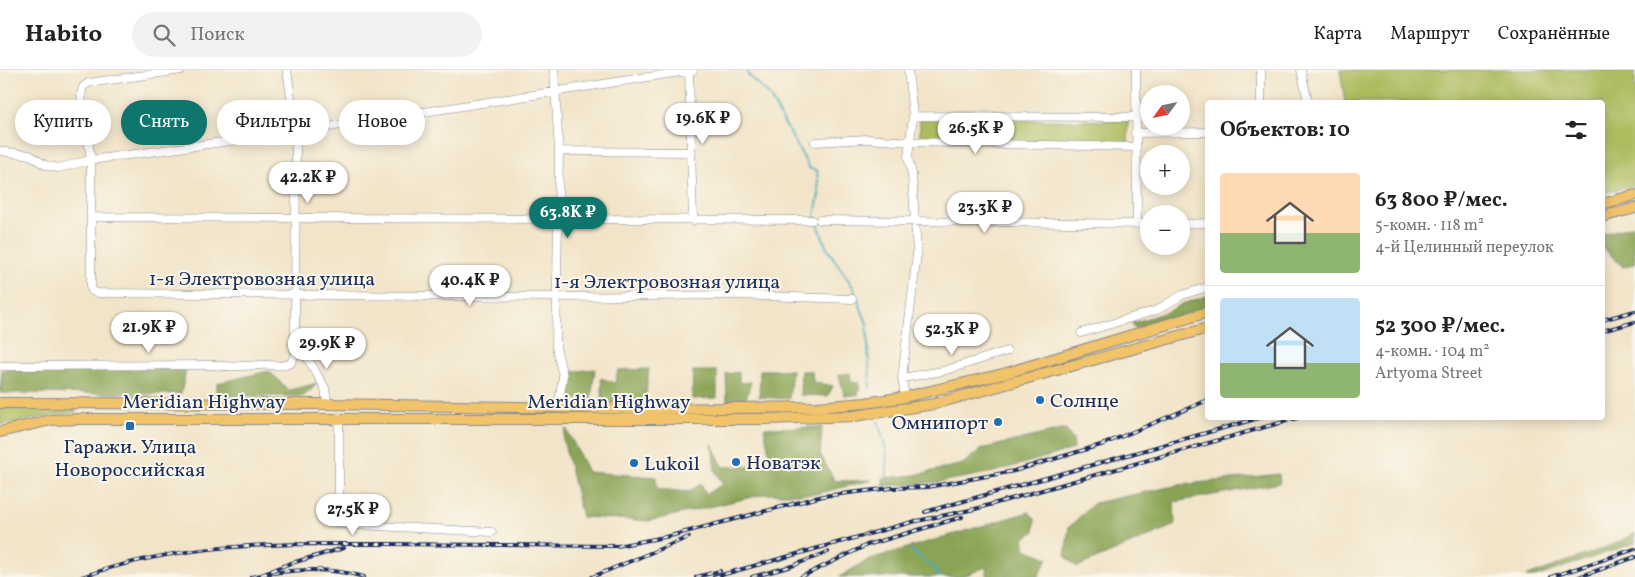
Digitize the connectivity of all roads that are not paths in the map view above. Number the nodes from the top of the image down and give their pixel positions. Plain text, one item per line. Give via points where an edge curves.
1 (182, 70) edge
2 (287, 70) edge
3 (554, 70) edge
4 (693, 70) edge
5 (908, 70) edge
6 (1136, 70) edge
7 (1261, 70) edge
8 (1301, 70) edge
9 (689, 71) edge
10 (557, 91) junction
11 (291, 100) edge
12 (1261, 100) edge
13 (1308, 100) edge
14 (913, 116) junction
15 (1136, 117) junction
16 (329, 127) edge
17 (1205, 132) edge
18 (1135, 133) junction
19 (815, 142) dead end
20 (912, 142) junction
21 (217, 143) edge
22 (296, 145) edge
23 (1136, 147) junction
24 (0, 151) edge
25 (559, 151) junction
26 (692, 152) junction
27 (91, 160) junction
28 (1635, 195) edge
29 (1605, 203) edge
30 (1635, 208) edge
31 (1605, 216) edge
32 (92, 217) junction
33 (297, 218) junction
34 (557, 218) junction
35 (693, 221) junction
36 (914, 222) junction
37 (1205, 223) edge
38 (1137, 224) joint
39 (1190, 224) edge
40 (1205, 288) edge
41 (295, 293) junction
42 (555, 297) junction
43 (852, 299) dead end
44 (1205, 313) edge
45 (1205, 329) edge
46 (1081, 334) dead end
47 (300, 345) junction
48 (1007, 351) dead end
49 (0, 366) edge
50 (902, 378) junction
51 (905, 397) junction
52 (0, 403) edge
53 (327, 404) junction
54 (558, 407) junction
55 (908, 409) junction
56 (339, 418) junction
57 (0, 432) edge
58 (492, 532) dead end

1 - 27 street via 88,83 83,87 81,94
2 - 11 street
3 - 10 street
4 - 9 street
5 - 14 street
6 - 15 street
7 - 12 street
8 - 13 street
9 - 10 street
9 - 26 street
10 - 16 street
10 - 25 street
14 - 15 street
14 - 20 street
15 - 18 street
17 - 18 street
18 - 23 street
19 - 20 street via 867,139
20 - 23 street
20 - 36 street via 908,158
21 - 27 street
22 - 33 street
23 - 38 street
24 - 27 street via 30,155 44,165 58,168
25 - 26 street
25 - 34 street
26 - 35 street
27 - 32 street
28 - 29 main road
30 - 31 main road
32 - 33 street
32 - 41 street, 1-я Электровозная улица via 92,291
33 - 34 street
33 - 41 street
34 - 35 street
34 - 42 street
35 - 36 street
36 - 38 street
36 - 50 street via 917,254
37 - 39 street
40 - 46 street via 1157,310
41 - 42 street, 1-я Электровозная улица
41 - 47 street via 295,337
42 - 43 street, 1-я Электровозная улица via 738,295
42 - 54 street via 556,347 562,376
44 - 51 main road, Meridian Highway via 1003,374
45 - 55 main road, Meridian Highway via 1014,383
47 - 49 street via 291,363 284,366
47 - 53 street via 325,388
48 - 50 street via 943,371
50 - 51 street
51 - 54 main road, Meridian Highway via 811,408
51 - 55 main road
52 - 53 main road, Meridian Highway
53 - 54 main road, Meridian Highway
55 - 56 main road, Meridian Highway via 854,416 766,420
56 - 57 main road, Meridian Highway via 81,418 51,420
56 - 58 street via 339,524

